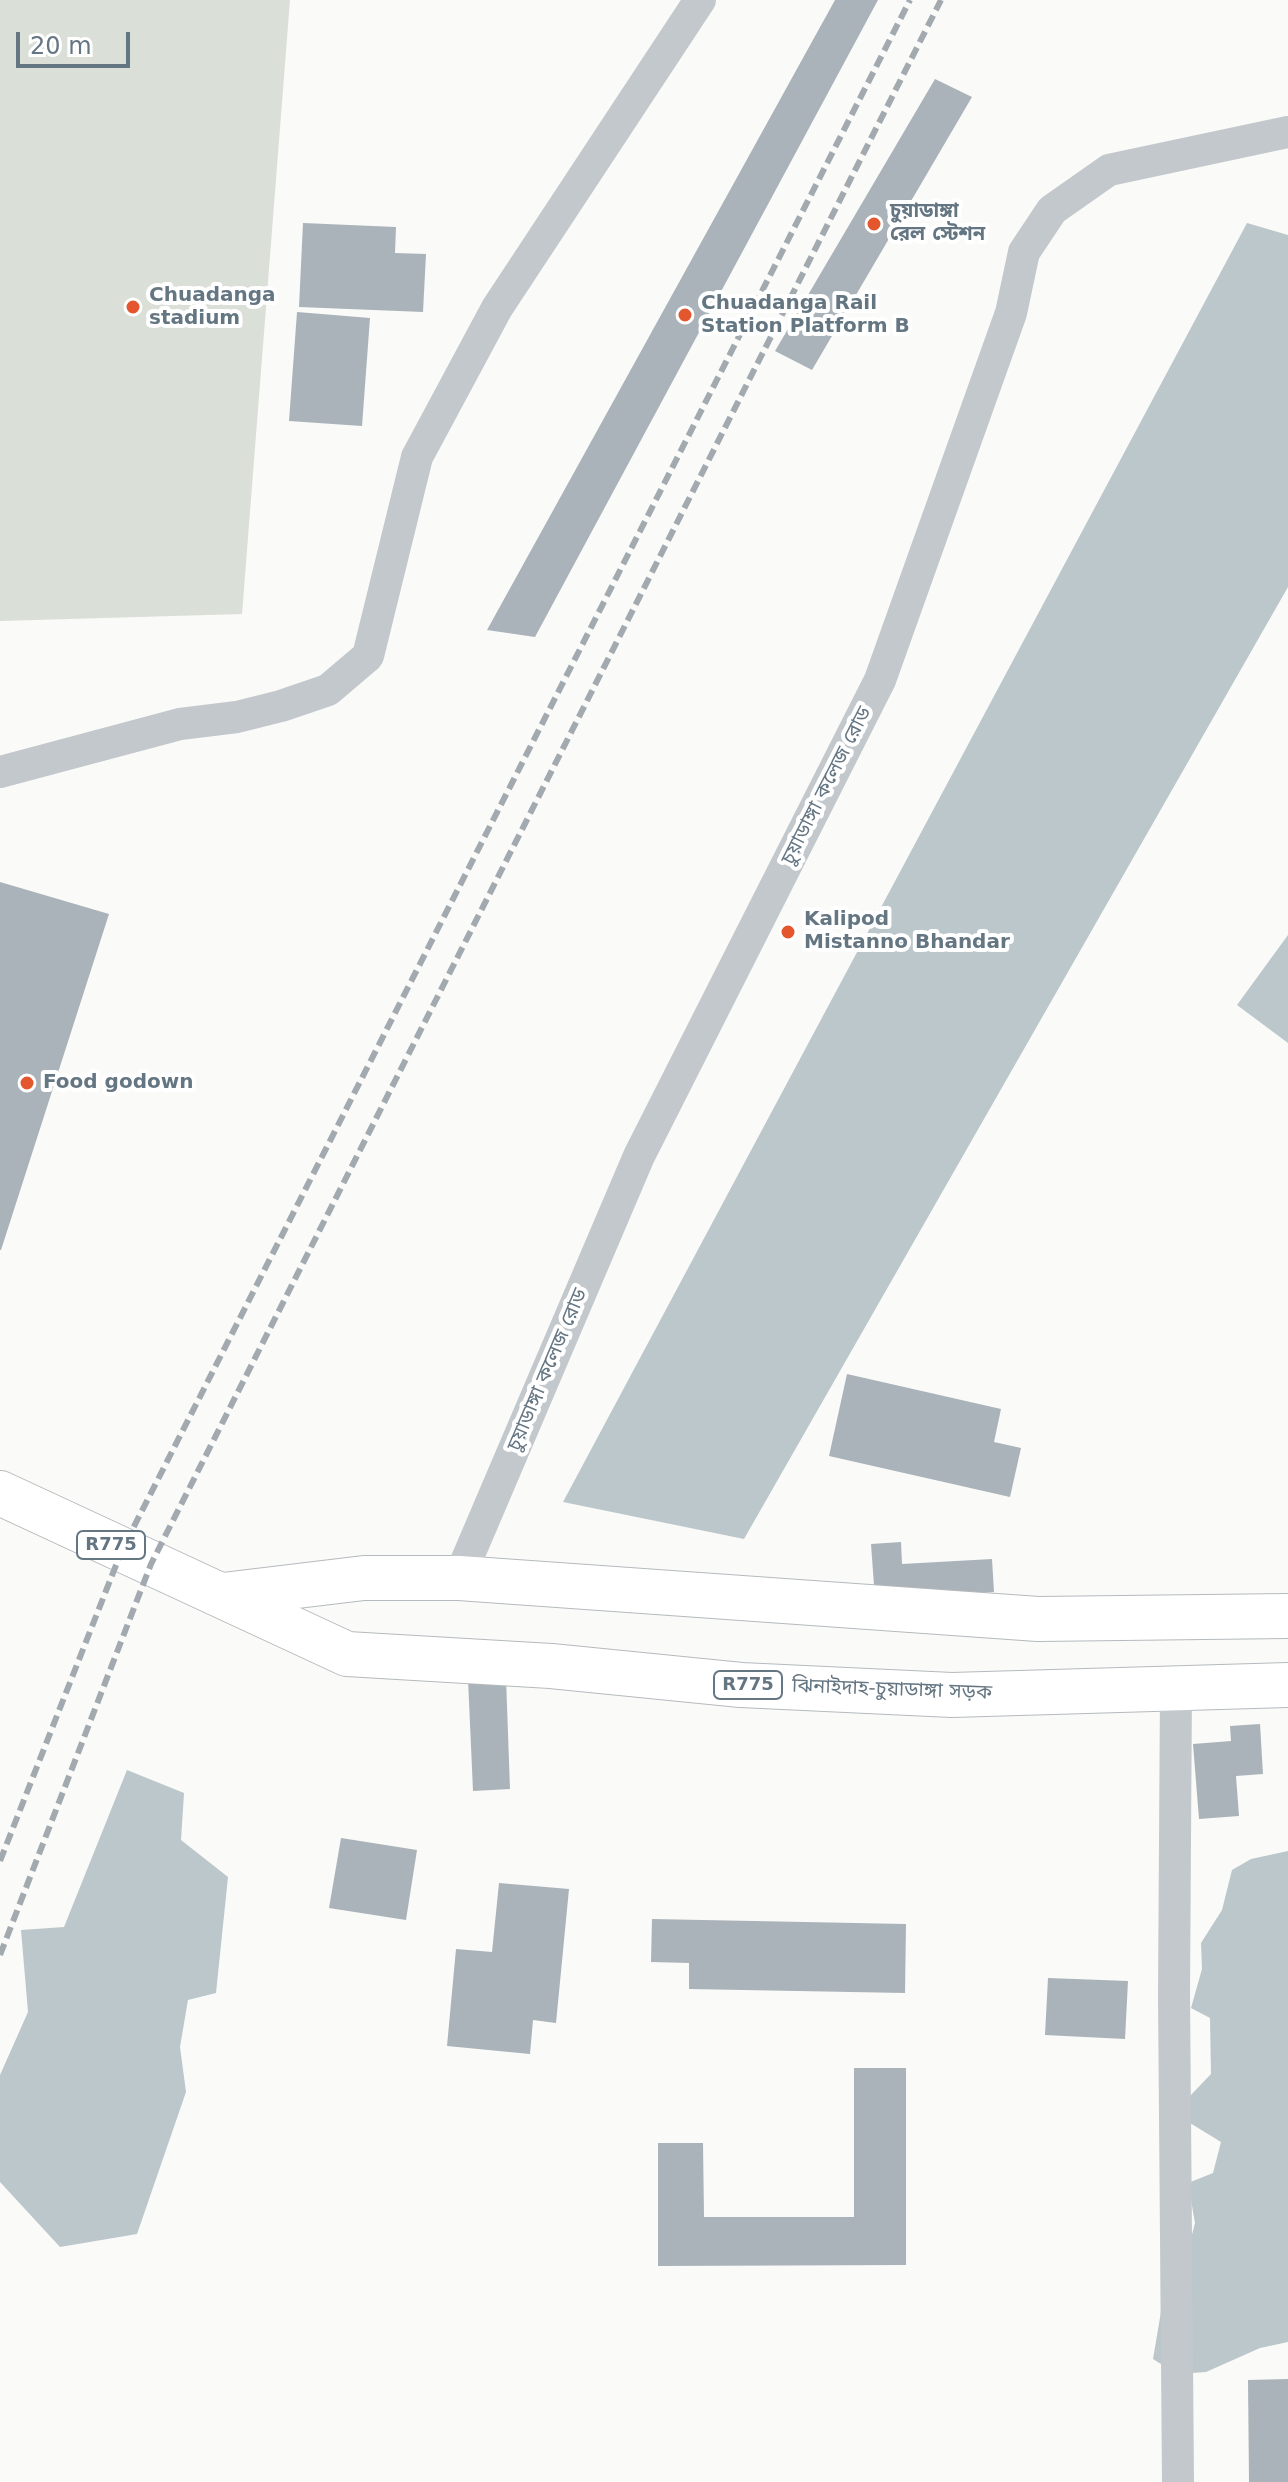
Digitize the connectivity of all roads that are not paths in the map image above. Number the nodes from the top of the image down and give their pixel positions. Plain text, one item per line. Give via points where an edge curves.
1 (700, 0) edge
2 (1288, 132) edge
3 (0, 772) edge
4 (0, 1493) edge
5 (459, 1578) junction
6 (223, 1595) junction
7 (1288, 1616) edge
8 (1288, 1685) edge
9 (1176, 1687) junction
10 (1178, 2482) edge

1 - 3 street via 497,308 417,457 368,656 328,690 281,706 180,724
2 - 5 street, চুয়াডাঙ্গা কলেজ রোড via 1109,170 1052,210 1024,252 1011,313 880,680 639,1156
4 - 6 main road, ঝিনাইদাহ-চুয়াডাঙ্গা সড়ক / R775
5 - 6 main road via 364,1578
5 - 7 main road via 1038,1619
6 - 9 main road, ঝিনাইদাহ-চুয়াডাঙ্গা সড়ক / R775 via 347,1654 551,1666 741,1685 952,1695
8 - 9 main road, ঝিনাইদাহ-চুয়াডাঙ্গা সড়ক / R775
9 - 10 street

